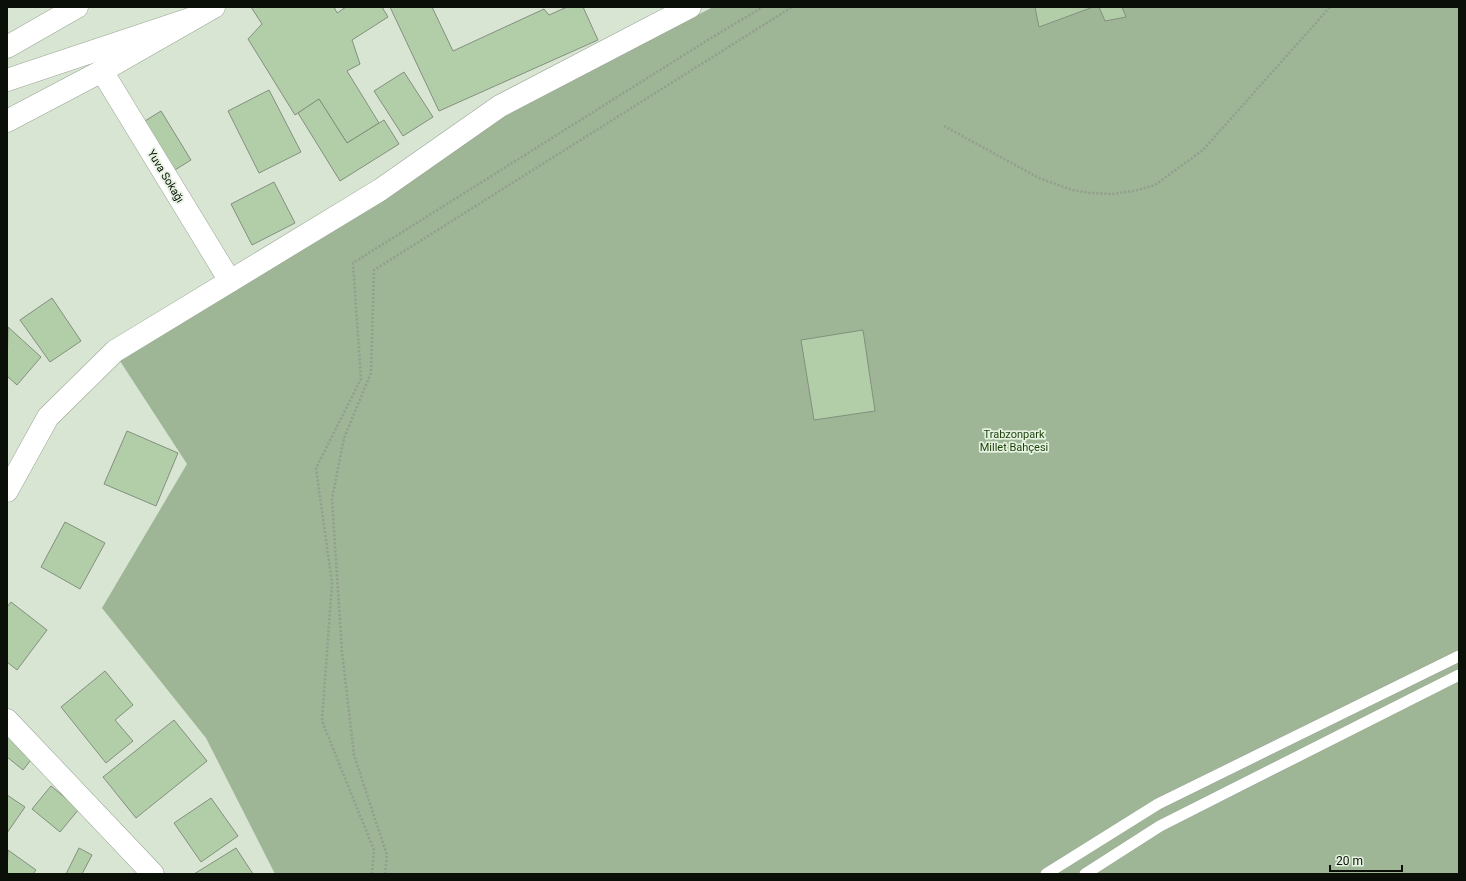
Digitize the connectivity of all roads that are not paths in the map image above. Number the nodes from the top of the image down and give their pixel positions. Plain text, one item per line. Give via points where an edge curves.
1 (77, 7) edge
2 (214, 7) edge
3 (690, 7) edge
4 (193, 18) junction
5 (7, 47) edge
6 (102, 71) junction
7 (7, 80) edge
8 (7, 121) edge
9 (230, 281) junction
10 (14, 465) edge
11 (7, 491) edge
12 (1459, 656) edge
13 (1459, 675) edge
14 (7, 720) edge
15 (151, 873) edge
16 (1046, 874) edge
17 (1084, 874) edge

1 - 5 main road
2 - 4 main road
3 - 9 main road via 500,106 380,190
4 - 6 main road
4 - 7 main road
6 - 8 main road
6 - 9 main road, Yuva Sokağı
9 - 10 main road via 114,351 48,417
10 - 11 main road
12 - 16 lane via 1158,804
13 - 17 lane via 1160,826
14 - 15 main road

